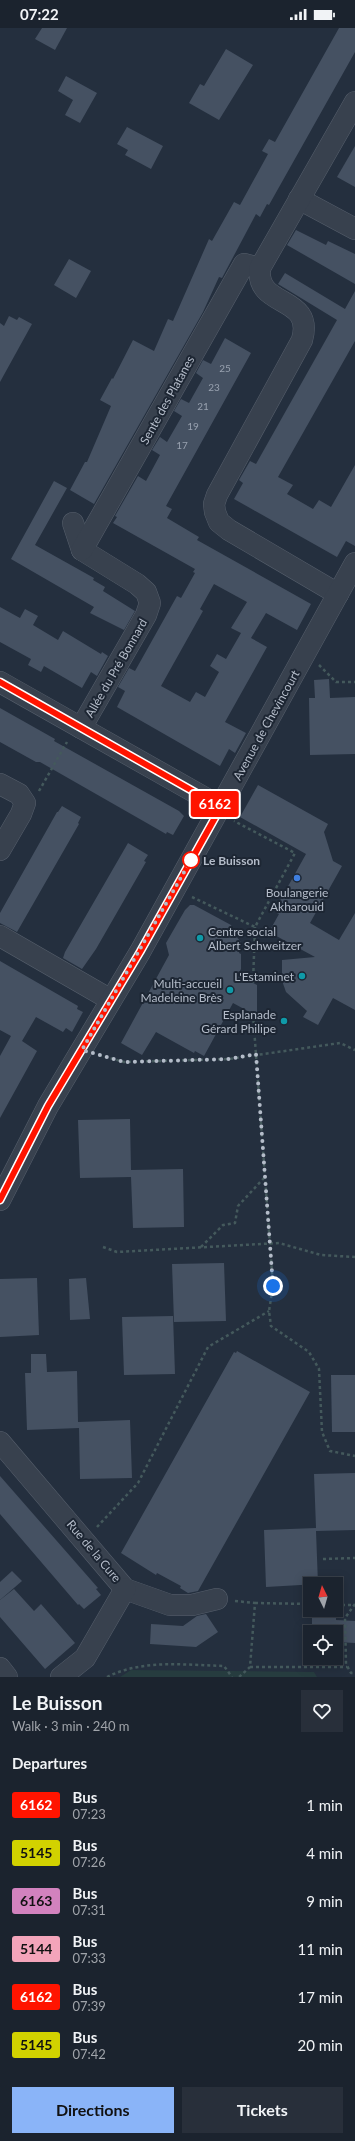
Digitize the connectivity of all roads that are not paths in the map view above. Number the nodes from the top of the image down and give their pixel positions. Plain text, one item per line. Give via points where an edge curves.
1 (355, 102) edge
2 (299, 199) junction
3 (355, 229) edge
4 (260, 268) junction
5 (73, 523) dead end
6 (82, 550) junction
7 (355, 563) edge
8 (338, 594) junction
9 (0, 682) edge
10 (79, 726) junction
11 (0, 784) edge
12 (219, 810) junction
13 (0, 850) edge
14 (0, 936) edge
15 (111, 1000) junction
16 (0, 1200) edge
17 (0, 1442) edge
18 (125, 1589) junction
19 (217, 1598) road end
20 (0, 1668) edge
21 (8, 1677) edge
22 (61, 1677) edge

1 - 2 street
2 - 3 street
2 - 4 street
4 - 6 street, Sente des Platanes via 244,264
4 - 8 street via 259,278 262,287 296,310 303,318 305,328 302,340 217,495 215,512 219,522 229,530
5 - 6 street
6 - 10 street, Allée du Pré Bonnard via 137,584 146,592 150,603 146,615
7 - 8 street, Avenue de Chevincourt
8 - 12 street, Avenue de Chevincourt
9 - 10 street
10 - 12 street
11 - 13 street via 19,794 25,803
12 - 15 street, Avenue de Chevincourt
14 - 15 street
15 - 16 street, Avenue de Chevincourt via 48,1106
17 - 18 street, Rue de la Cure
18 - 19 street, Rue de la Cure via 170,1605 192,1605
18 - 22 street via 85,1658
20 - 21 street

